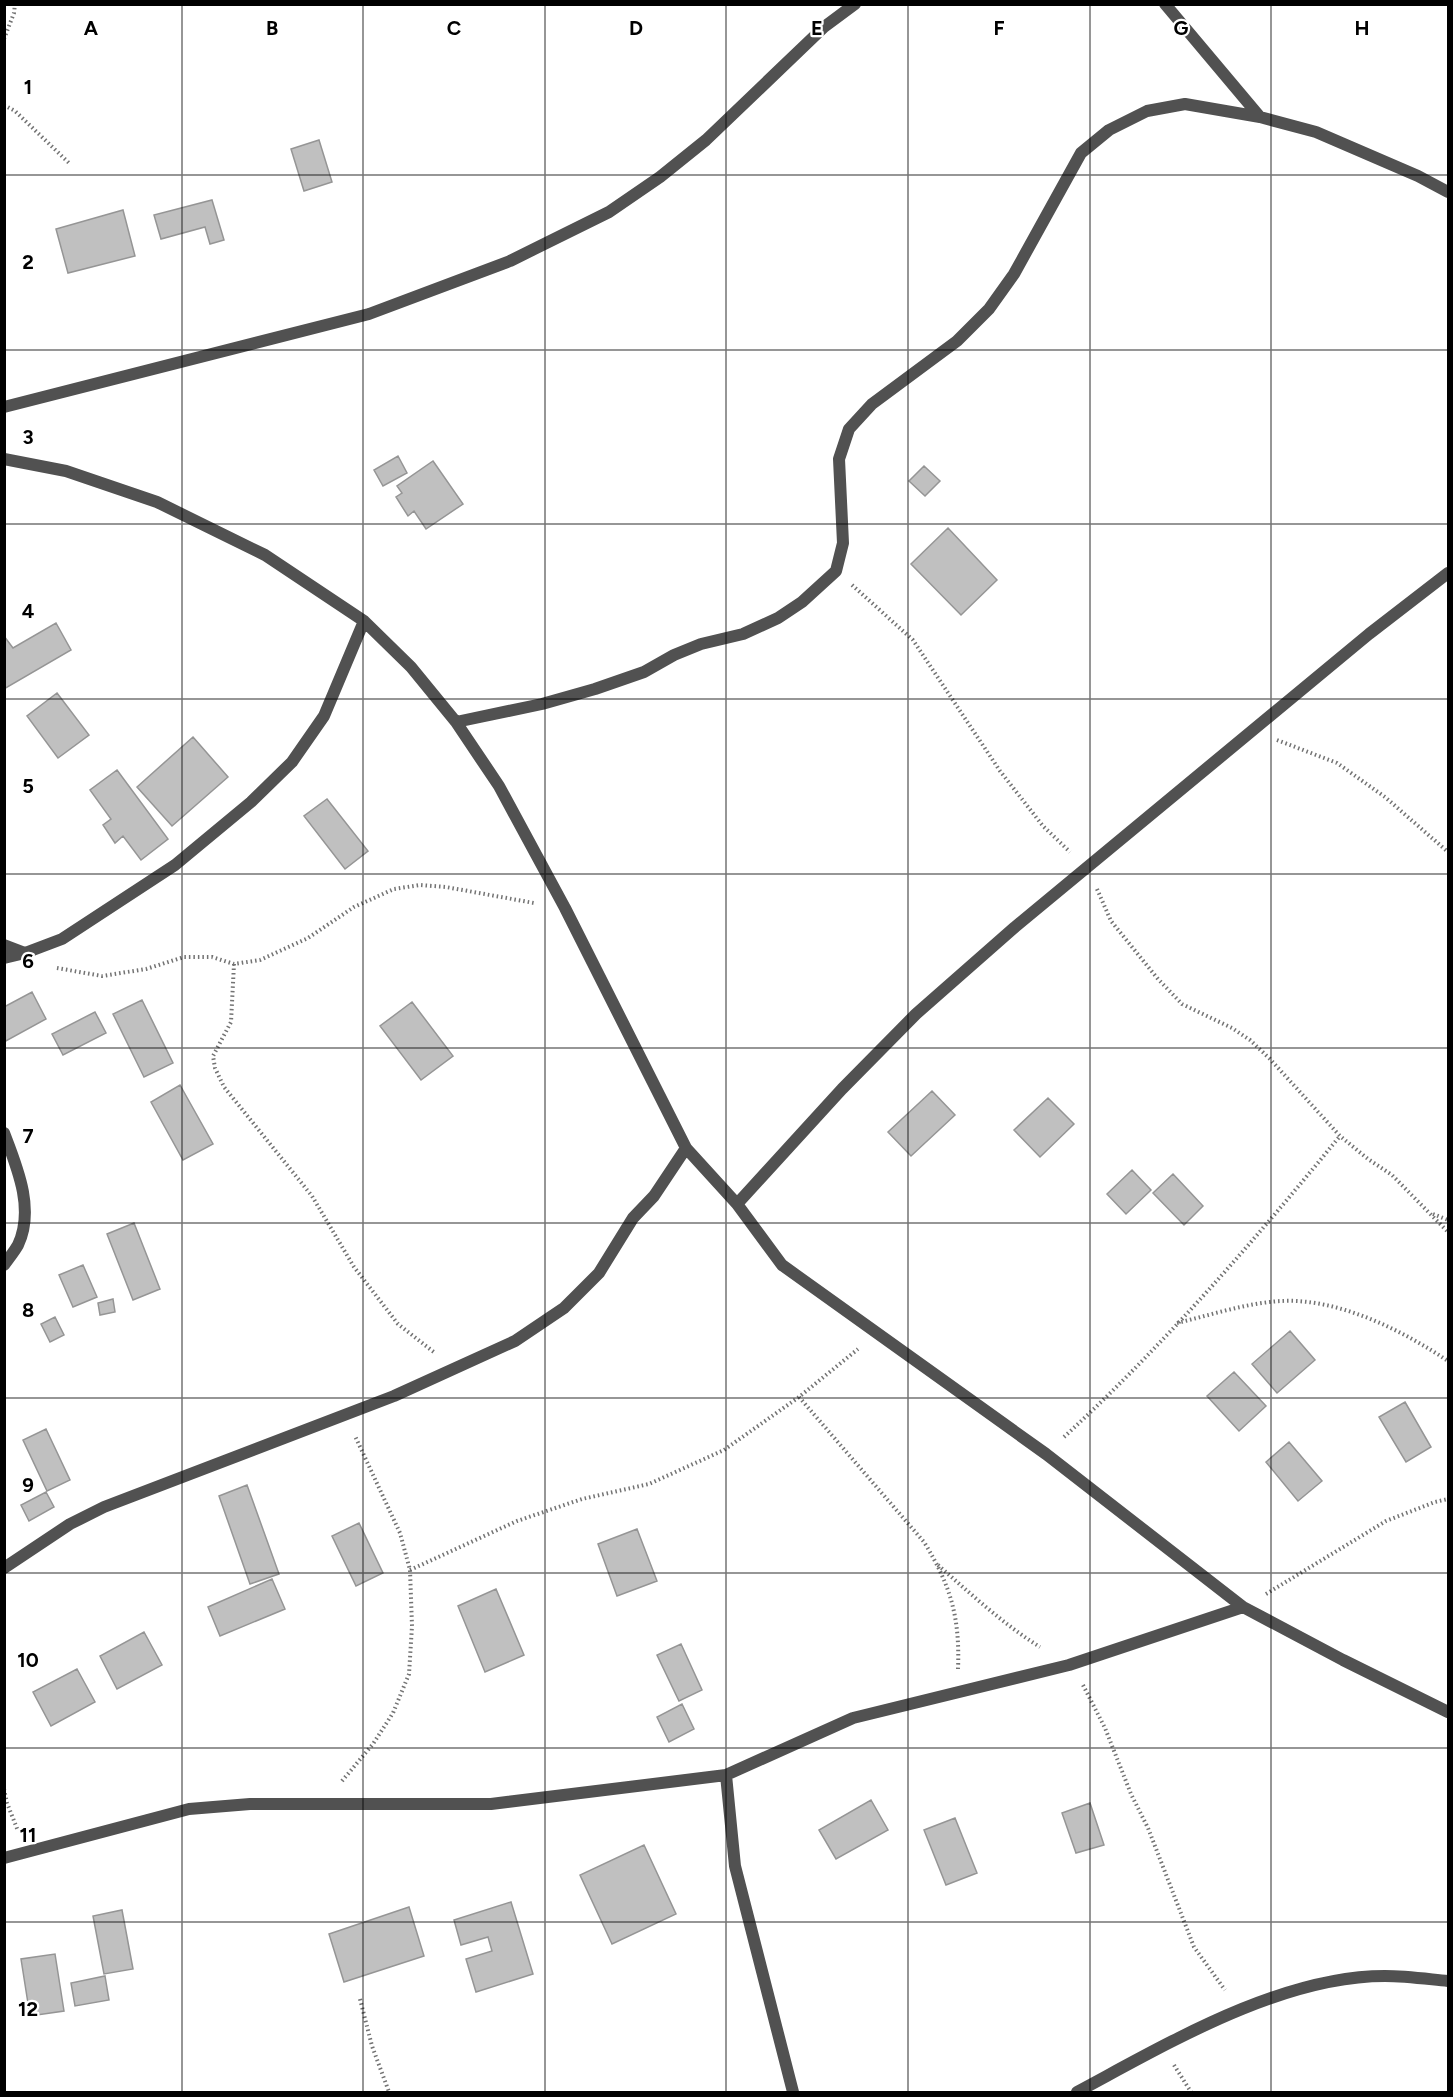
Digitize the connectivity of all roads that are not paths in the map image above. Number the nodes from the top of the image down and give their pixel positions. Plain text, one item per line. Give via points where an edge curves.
1 (855, 4) edge
2 (1165, 4) edge
3 (1260, 117) junction
4 (1449, 192) edge
5 (4, 407) edge
6 (4, 459) edge
7 (1449, 573) edge
8 (364, 621) junction
9 (456, 722) junction
10 (4, 945) edge
11 (25, 953) junction
12 (4, 958) edge
13 (4, 1133) edge
14 (686, 1148) junction
15 (737, 1204) junction
16 (4, 1265) edge
17 (4, 1568) edge
18 (1244, 1607) junction
19 (1449, 1712) edge
20 (726, 1775) junction
21 (4, 1858) edge
22 (1449, 1981) edge
23 (793, 2092) edge
24 (1077, 2092) edge

1 - 5 street via 824,27 706,140 660,177 609,212 510,261 369,314
2 - 3 street
3 - 4 street via 1316,132
3 - 9 street via 1185,104 1157,109 1109,130 1082,153 1014,274 989,309 957,341 872,404 849,429 839,459 843,543 836,571 802,602 743,634 701,644 644,672 595,689
6 - 8 street via 66,471 157,502 266,555
7 - 15 street via 1369,633 916,1014
8 - 9 street via 411,667
8 - 11 street via 324,716 292,762 175,865 62,939
9 - 14 street via 499,786 565,908
10 - 11 street
11 - 12 street
13 - 16 street via 19,1172 24,1201 18,1245
14 - 15 street
14 - 17 street via 654,1196 633,1218 599,1273 564,1308 516,1341 394,1396 104,1507 70,1524
15 - 18 street via 782,1265 1046,1454
18 - 19 street
18 - 20 street via 1069,1665 853,1718
20 - 21 street via 491,1804 250,1804 189,1809
20 - 23 street via 735,1866
22 - 24 street via 1384,1976 1338,1980 1288,1991 1162,2046

